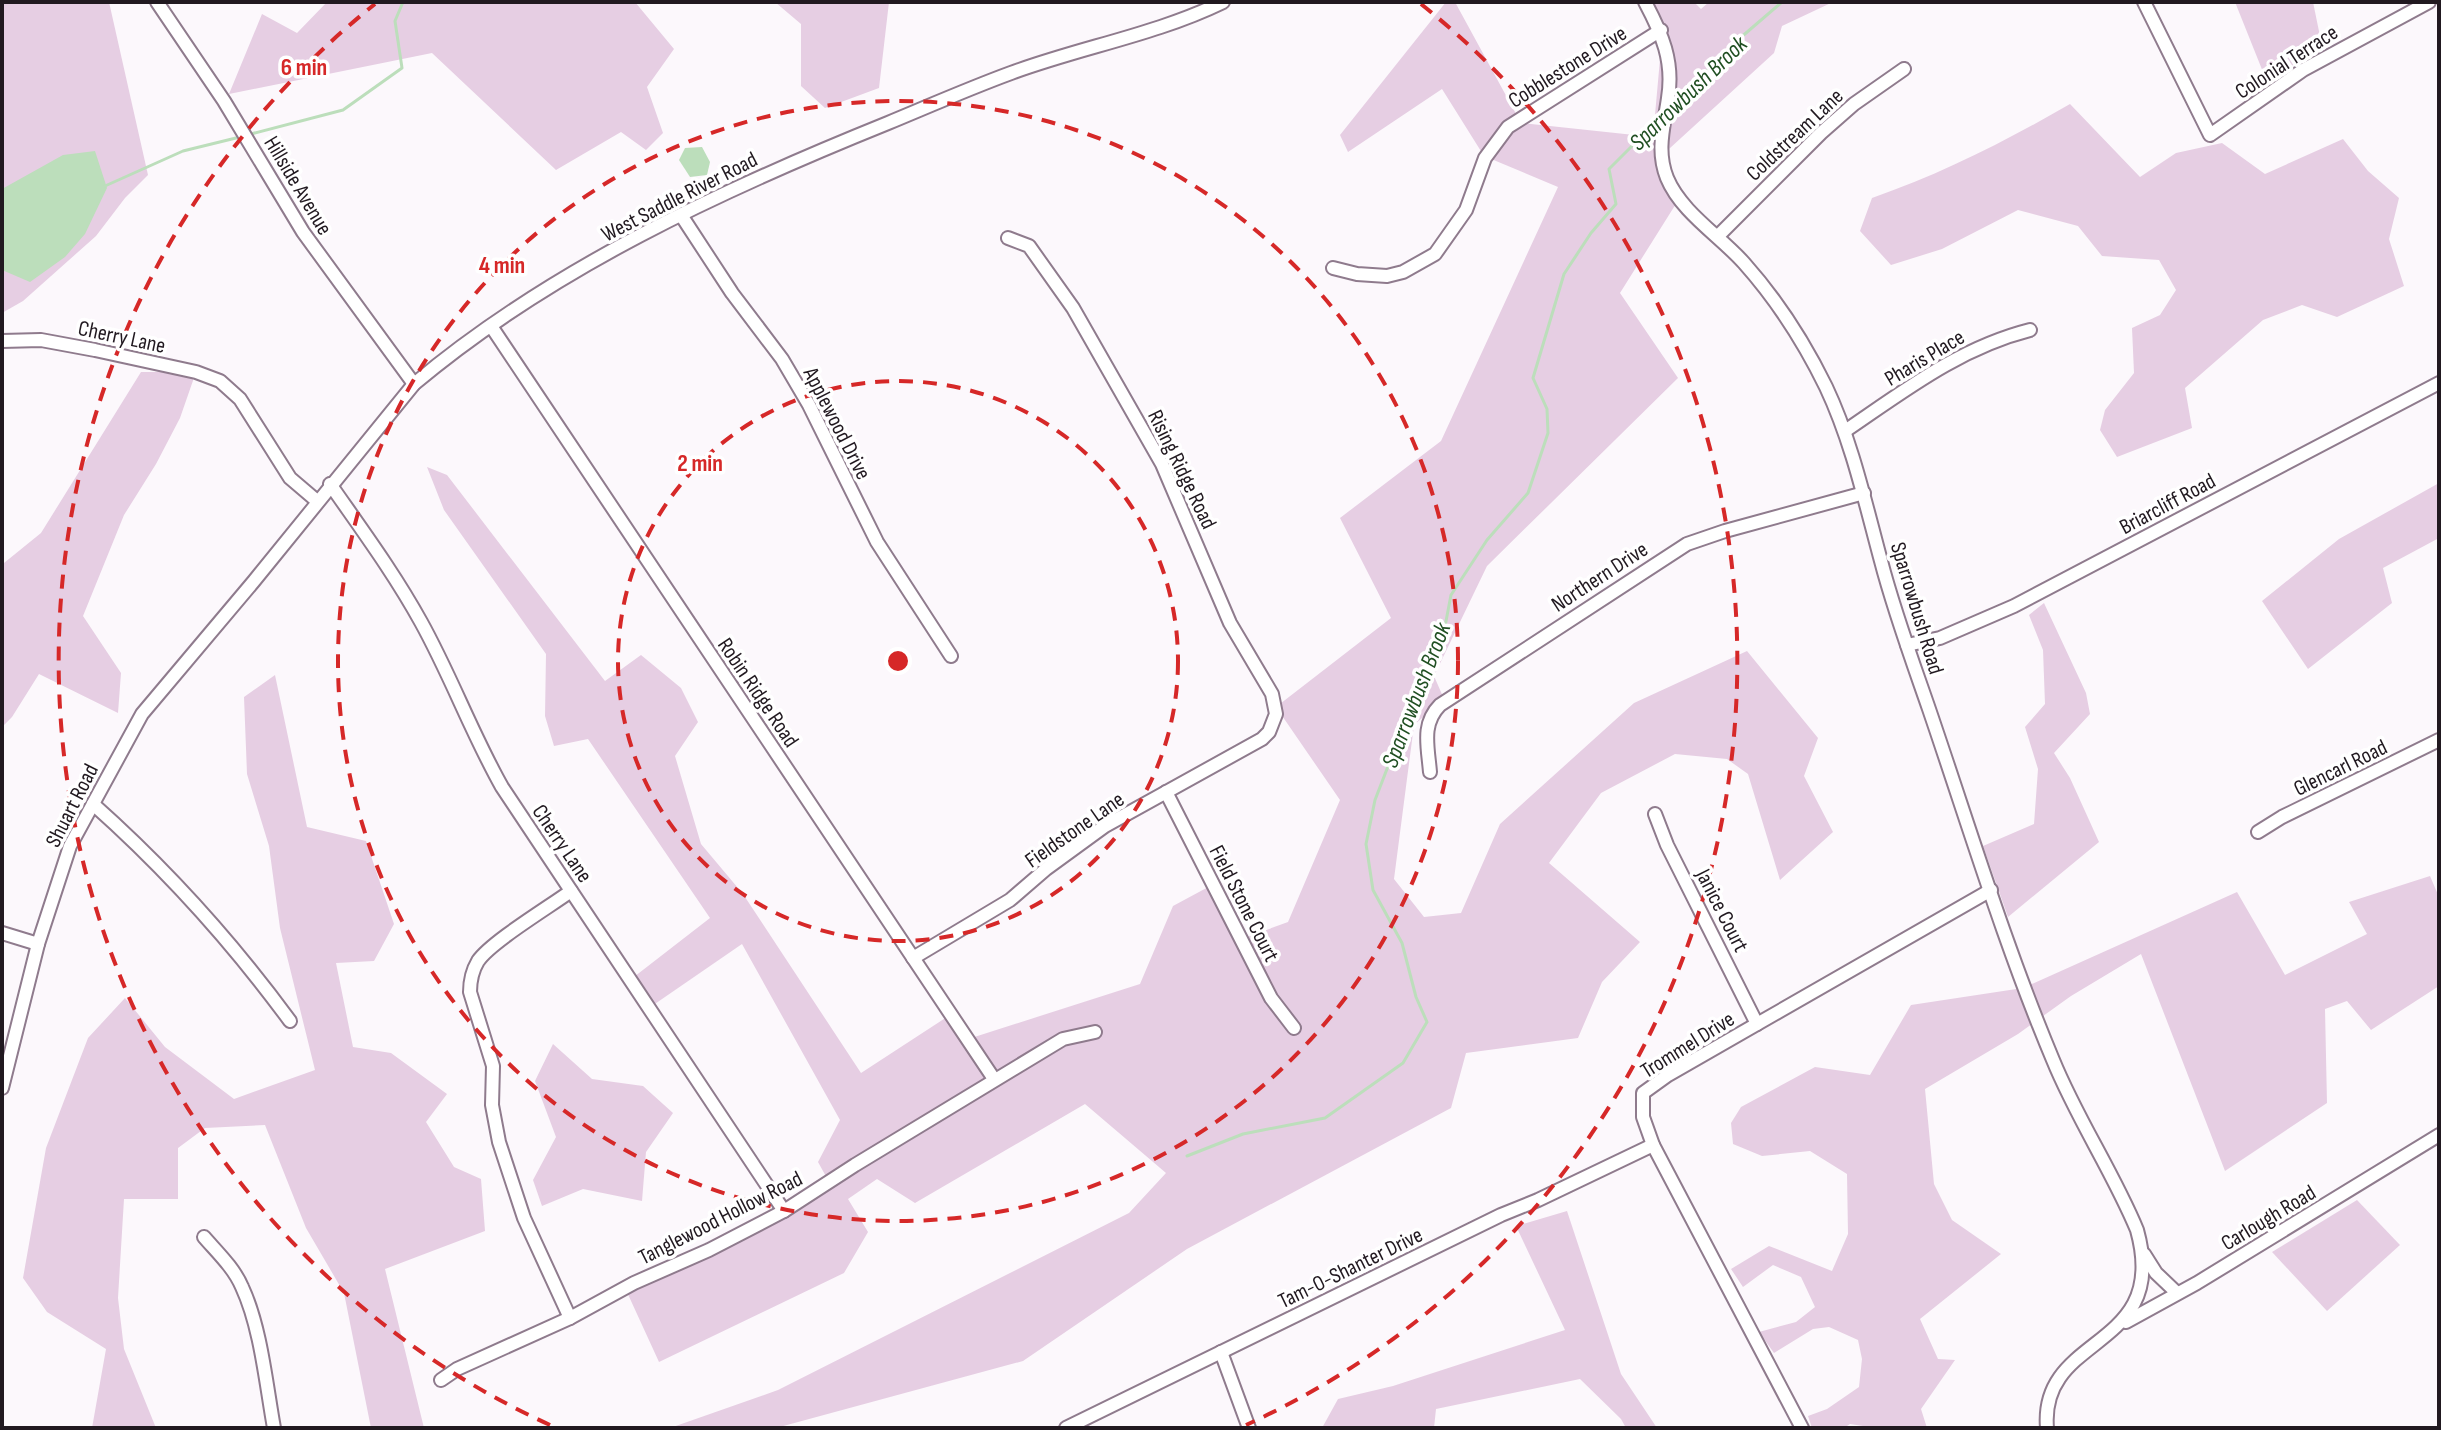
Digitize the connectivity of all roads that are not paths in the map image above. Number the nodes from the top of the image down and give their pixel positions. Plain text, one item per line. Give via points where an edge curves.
1 (157, 2) edge
2 (1223, 2) edge
3 (1645, 2) edge
4 (2144, 2) edge
5 (2429, 2) edge
6 (1661, 30) junction
7 (1904, 69) dead end
8 (681, 215) junction
9 (1718, 236) junction
10 (1008, 238) dead end
11 (1333, 268) dead end
12 (491, 326) junction
13 (2030, 330) dead end
14 (2, 341) edge
15 (2439, 383) edge
16 (414, 384) junction
17 (1845, 431) junction
18 (330, 484) junction
19 (1864, 493) junction
20 (317, 501) junction
21 (254, 581) joint
22 (1907, 645) junction
23 (951, 656) dead end
24 (1262, 739) joint
25 (2439, 740) edge
26 (1430, 772) dead end
27 (1166, 792) junction
28 (93, 804) junction
29 (1655, 814) dead end
30 (2258, 832) dead end
31 (1991, 890) junction
32 (571, 891) junction
33 (2, 933) edge
34 (38, 944) junction
35 (913, 958) junction
36 (290, 1021) dead end
37 (1757, 1024) junction
38 (1294, 1028) dead end
39 (1095, 1032) dead end
40 (994, 1079) junction
41 (2, 1088) edge
42 (2439, 1135) edge
43 (1653, 1145) junction
44 (784, 1211) junction
45 (204, 1237) dead end
46 (2144, 1254) junction
47 (2177, 1293) junction
48 (570, 1318) junction
49 (2115, 1329) junction
50 (1221, 1352) junction
51 (441, 1380) dead end
52 (274, 1428) edge
53 (1066, 1428) edge
54 (1249, 1428) edge
55 (1802, 1428) edge
56 (2047, 1428) edge

1 - 16 street, Hillside Avenue via 303,232
2 - 8 street, West Saddle River Road via 1158,29 1007,74 781,166
3 - 6 street, Sparrowbush Road
4 - 5 street, Colonial Terrace via 2210,135 2303,70
6 - 9 street, Sparrowbush Road via 1669,72 1662,161 1671,187
6 - 11 street, Cobblestone Drive via 1508,127 1485,158 1466,210 1435,254 1387,276
7 - 9 street, Coldstream Lane via 1821,133
8 - 12 street, West Saddle River Road
8 - 23 street, Applewood Drive via 782,359 877,542
9 - 17 street, Sparrowbush Road via 1789,322
10 - 24 street, Rising Ridge Road via 1029,246 1073,308 1162,464 1230,623 1272,694 1276,714
12 - 16 street, West Saddle River Road
12 - 35 street, Robin Ridge Road
13 - 17 street, Pharis Place via 1951,361
14 - 20 street, Cherry Lane via 41,340 220,381 235,393 290,478
15 - 22 street, Briarcliff Road via 2014,606 1940,638
16 - 18 street, West Saddle River Road
17 - 19 street, Sparrowbush Road
18 - 20 street, West Saddle River Road
18 - 32 street, Cherry Lane via 389,565 488,762
19 - 22 street, Sparrowbush Road
19 - 26 street, Northern Drive via 1687,544 1640,572 1440,705 1426,730
20 - 21 street, West Saddle River Road
21 - 28 street, Shuart Road via 142,714
22 - 31 street, Sparrowbush Road
24 - 27 street, Fieldstone Lane
25 - 30 street, Glencarl Road
27 - 35 street, Fieldstone Lane via 1105,826 985,917
27 - 38 street, Field Stone Court via 1271,998
28 - 34 street, Shuart Road via 70,846
28 - 36 street via 217,929
29 - 37 street, Janice Court
31 - 37 street, Trommel Drive
31 - 46 street, Sparrowbush Road via 2054,1064 2127,1205
32 - 44 street, Cherry Lane
32 - 48 street via 485,953 470,984 493,1066 492,1105 499,1142 524,1218
33 - 34 street
34 - 41 street, Shuart Road
35 - 40 street, Robin Ridge Road
37 - 43 street, Trommel Drive via 1643,1093 1643,1117
39 - 40 street, Tanglewood Hollow Road via 1063,1039
40 - 44 street, Tanglewood Hollow Road
42 - 47 street, Carlough Road
43 - 50 street, Tam-O-Shanter Drive
43 - 55 street, Trommel Drive
44 - 48 street, Tanglewood Hollow Road
45 - 52 street via 242,1286
46 - 47 street, Sparrowbush Road
46 - 49 street, Sparrowbush Road via 2139,1295
47 - 49 street, Carlough Road
48 - 51 street, Tanglewood Hollow Road
49 - 56 street, Sparrowbush Road via 2056,1382
50 - 53 street, Tam-O-Shanter Drive
50 - 54 street

